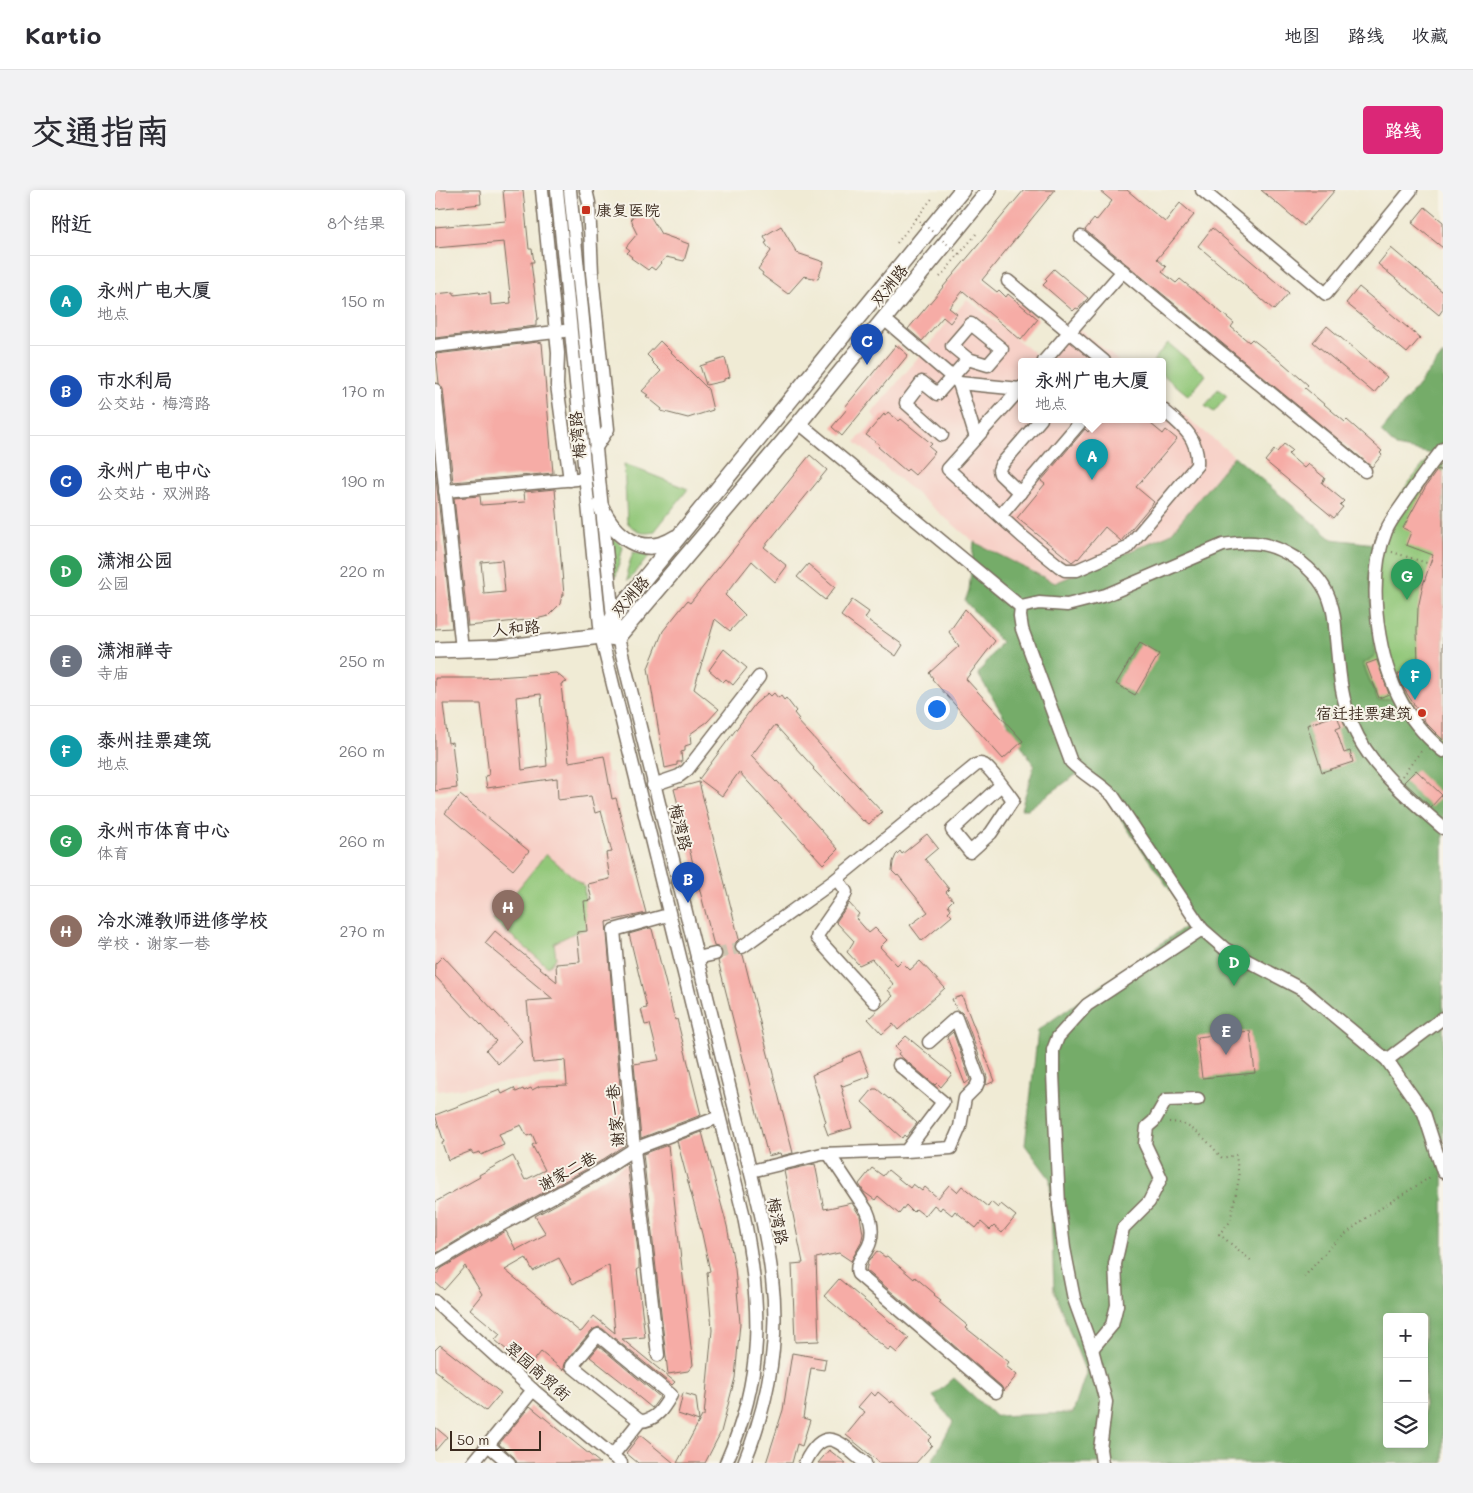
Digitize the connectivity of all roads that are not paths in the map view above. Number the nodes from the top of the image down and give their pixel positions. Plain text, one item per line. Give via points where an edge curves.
1 (542, 190) edge
2 (557, 190) edge
3 (570, 190) edge
4 (586, 190) edge
5 (963, 190) edge
6 (989, 190) edge
7 (1202, 190) edge
8 (1411, 190) edge
9 (1081, 237) dead end
10 (1123, 271) junction
11 (1008, 281) dead end
12 (596, 310) junction
13 (581, 312) junction
14 (884, 319) junction
15 (571, 330) junction
16 (555, 332) junction
17 (1069, 332) junction
18 (435, 346) edge
19 (1047, 358) edge
20 (1100, 358) edge
21 (967, 359) dead end
22 (955, 380) junction
23 (1018, 388) edge
24 (435, 390) edge
25 (1018, 391) edge
26 (1166, 412) edge
27 (799, 423) junction
28 (1038, 423) edge
29 (1080, 423) edge
30 (942, 435) dead end
31 (976, 438) junction
32 (595, 449) junction
33 (1443, 449) edge
34 (1365, 471) dead end
35 (585, 478) junction
36 (570, 480) junction
37 (717, 490) junction
38 (445, 491) junction
39 (1020, 493) junction
40 (732, 502) junction
41 (600, 505) junction
42 (1000, 516) junction
43 (681, 534) junction
44 (1021, 607) junction
45 (613, 618) junction
46 (601, 636) junction
47 (617, 638) junction
48 (435, 650) edge
49 (462, 650) junction
50 (759, 677) dead end
51 (1443, 751) edge
52 (653, 785) junction
53 (1001, 785) junction
54 (1443, 828) edge
55 (837, 879) junction
56 (668, 915) junction
57 (1203, 929) junction
58 (741, 947) tunnel mouth
59 (715, 954) tunnel mouth
60 (697, 958) junction
61 (875, 1002) dead end
62 (1443, 1018) edge
63 (929, 1042) dead end
64 (1387, 1060) junction
65 (899, 1065) dead end
66 (1198, 1099) dead end
67 (719, 1117) junction
68 (634, 1149) junction
69 (906, 1150) junction
70 (829, 1154) junction
71 (751, 1171) junction
72 (1443, 1171) edge
73 (435, 1263) edge
74 (435, 1301) edge
75 (1092, 1349) junction
76 (659, 1355) dead end
77 (533, 1390) junction
78 (996, 1392) dead end
79 (640, 1421) junction
80 (488, 1445) junction
81 (616, 1460) edge
82 (473, 1463) edge
83 (509, 1463) edge
84 (726, 1463) edge
85 (744, 1463) edge
86 (805, 1463) edge
87 (865, 1463) edge
88 (1102, 1463) edge

1 - 16 street
2 - 15 street, 梅湾路
3 - 13 street, 梅湾路
4 - 12 street
5 - 37 main road, 双洲路
6 - 14 main road, 双洲路
7 - 8 street via 1326,294
9 - 10 street
10 - 17 street
10 - 34 street
11 - 17 street
12 - 13 street
12 - 32 street via 608,429
13 - 32 street, 梅湾路
14 - 22 street
14 - 27 main road, 双洲路
15 - 16 street
15 - 35 street, 梅湾路
16 - 18 street
16 - 36 street via 558,394
17 - 19 street
17 - 20 street
21 - 22 street
22 - 23 street
22 - 30 street via 937,394 923,382 906,403
22 - 31 street
24 - 38 street
25 - 31 street
26 - 42 street via 1190,433 1197,465 1127,548 1077,570 1065,570
27 - 40 main road, 双洲路
27 - 44 street
28 - 39 street via 999,470
29 - 39 street
31 - 42 street via 948,469
32 - 41 street, 梅湾路
33 - 51 street via 1387,529 1377,570 1376,602 1380,635 1398,695 1415,722
35 - 36 street
35 - 46 street, 梅湾路
36 - 38 street
37 - 40 main road
37 - 43 main road, 双洲路
38 - 49 street
39 - 42 street
40 - 47 main road, 双洲路
41 - 43 main road via 611,524 632,542 659,546
41 - 45 street, 梅湾路
43 - 45 main road, 双洲路
44 - 54 street via 1039,603 1067,605 1107,595 1223,545 1263,542 1285,552 1306,565 1321,583 1331,604 1345,707 1363,747 1395,786
44 - 57 street via 1022,629 1071,762 1113,796
45 - 46 main road, 双洲路
45 - 47 street, 梅湾路
46 - 47 main road, 双洲路
46 - 49 main road, 人和路
46 - 56 street, 梅湾路
47 - 52 street, 梅湾路
48 - 49 main road, 人和路
50 - 52 street via 687,770
52 - 60 street, 梅湾路
53 - 53 street via 1013,800 991,833 969,852 952,830
53 - 55 street via 983,764 976,765
55 - 58 street
55 - 61 street via 846,892 845,896 817,938
56 - 67 street, 梅湾路
56 - 68 street, 谢家一巷 via 614,930
57 - 64 street via 1225,949 1303,990
57 - 75 street via 1087,1005 1058,1037 1053,1050 1059,1206 1064,1248 1074,1299
59 - 60 street
60 - 71 street, 梅湾路
62 - 64 street
63 - 69 street via 956,1018 979,1080 965,1098 960,1127 951,1148
64 - 72 street via 1423,1112
65 - 69 street via 943,1102
66 - 75 street via 1166,1100 1147,1127 1145,1144 1161,1178 1149,1202 1123,1228 1115,1264 1117,1305 1112,1325
67 - 68 street, 谢家二巷
67 - 84 street, 梅湾路 via 751,1251 757,1316 751,1391
68 - 73 street, 谢家二巷
68 - 76 street, 谢家一巷
69 - 70 street
70 - 71 street
70 - 78 street via 870,1220 871,1242 858,1264 858,1274
71 - 85 street, 梅湾路 via 773,1279 775,1339 768,1390
74 - 77 street, 翠园商贸街
75 - 88 street via 1106,1402 1100,1449
77 - 80 street
77 - 81 street, 翠园商贸街
79 - 79 street via 655,1415 671,1394 598,1335 571,1366
79 - 81 street
80 - 82 street
80 - 83 street
86 - 87 street via 815,1446 823,1440 831,1440 840,1443

